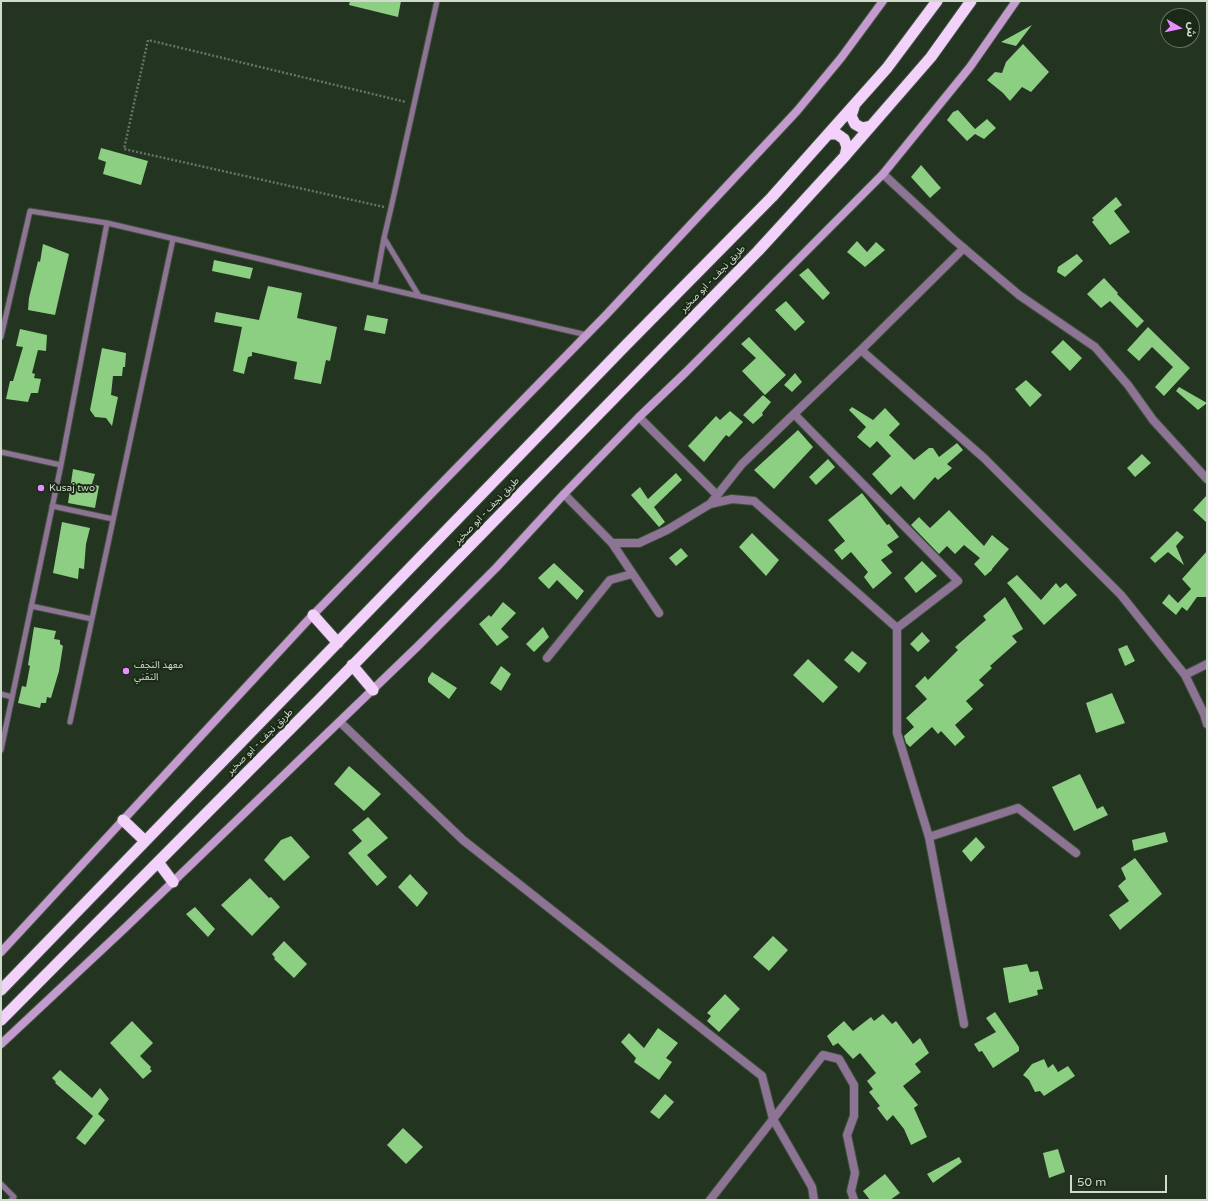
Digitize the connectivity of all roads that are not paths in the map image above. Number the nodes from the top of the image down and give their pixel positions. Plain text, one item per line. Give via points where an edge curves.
1 (437, 1) edge
2 (883, 1) edge
3 (937, 1) edge
4 (970, 1) edge
5 (1016, 1) edge
6 (854, 107) junction
7 (871, 126) junction
8 (828, 134) junction
9 (845, 156) junction
10 (883, 174) junction
11 (107, 223) junction
12 (384, 238) junction
13 (173, 239) junction
14 (964, 248) junction
15 (375, 286) junction
16 (419, 296) junction
17 (587, 335) junction
18 (1, 337) edge
19 (861, 350) junction
20 (794, 414) junction
21 (639, 417) junction
22 (1, 452) edge
23 (61, 465) junction
24 (1207, 479) edge
25 (564, 494) junction
26 (717, 495) junction
27 (710, 504) junction
28 (52, 506) junction
29 (113, 519) junction
30 (612, 543) junction
31 (632, 574) junction
32 (31, 606) junction
33 (659, 613) dead end
34 (313, 616) junction
35 (92, 619) junction
36 (897, 628) junction
37 (338, 643) junction
38 (547, 658) dead end
39 (1207, 664) edge
40 (352, 665) junction
41 (1185, 675) junction
42 (373, 690) junction
43 (1, 694) edge
44 (12, 697) junction
45 (70, 722) dead end
46 (340, 722) junction
47 (1207, 724) edge
48 (1, 750) edge
49 (123, 820) junction
50 (929, 837) junction
51 (145, 841) junction
52 (1076, 853) dead end
53 (158, 862) junction
54 (173, 882) junction
55 (1, 952) edge
56 (1, 990) edge
57 (1, 1020) edge
58 (964, 1024) dead end
59 (1, 1044) edge
60 (773, 1119) junction
61 (1, 1184) edge
62 (13, 1199) edge
63 (710, 1200) edge
64 (814, 1200) edge
65 (854, 1200) edge

1 - 12 lane
2 - 17 main road via 841,58 797,111
3 - 6 highway, طريق نجف - ابو صخير
4 - 7 highway, طريق نجف - ابو صخير via 931,56
5 - 10 main road via 970,68
6 - 7 highway via 851,116 855,124 862,128
6 - 8 highway, طريق نجف - ابو صخير
7 - 9 highway, طريق نجف - ابو صخير
8 - 9 highway via 837,134 844,139 847,147
8 - 37 highway, طريق نجف - ابو صخير via 772,197
9 - 40 highway, طريق نجف - ابو صخير via 752,256
10 - 14 street
10 - 21 main road
11 - 13 lane
11 - 18 lane via 30,211
11 - 23 lane
12 - 15 lane
12 - 16 lane
13 - 15 lane
13 - 29 lane
14 - 19 street
14 - 24 street via 1019,295 1094,347 1128,384 1153,420
15 - 16 lane
16 - 17 lane
17 - 34 main road
19 - 20 street
19 - 41 street via 984,458 1121,595
20 - 26 street via 742,464
20 - 36 street via 958,581
21 - 25 main road
21 - 26 street
22 - 23 lane
23 - 28 lane
25 - 30 street
25 - 42 main road via 496,568
26 - 27 street
27 - 30 street via 667,530 639,543
27 - 36 street via 732,499 754,501
28 - 29 lane
28 - 32 lane
29 - 35 lane
30 - 31 street
31 - 33 street
31 - 38 street via 610,580
32 - 35 lane
32 - 44 lane
34 - 37 highway
34 - 49 main road
35 - 45 lane
36 - 50 street via 897,733
37 - 51 highway, طريق نجف - ابو صخير
39 - 41 street
40 - 42 highway
40 - 53 highway, طريق نجف - ابو صخير
41 - 47 street
42 - 46 main road
43 - 44 lane
44 - 48 lane
46 - 54 main road
46 - 60 street via 463,840 762,1076
49 - 51 highway
49 - 55 main road
50 - 52 street via 1018,808
50 - 58 street
51 - 56 highway, طريق نجف - ابو صخير
53 - 54 highway
53 - 57 highway, طريق نجف - ابو صخير
54 - 59 main road
60 - 63 street
60 - 64 street via 812,1187
60 - 65 street via 823,1055 839,1059 854,1085 854,1116 847,1135 856,1173 851,1192
61 - 62 lane

